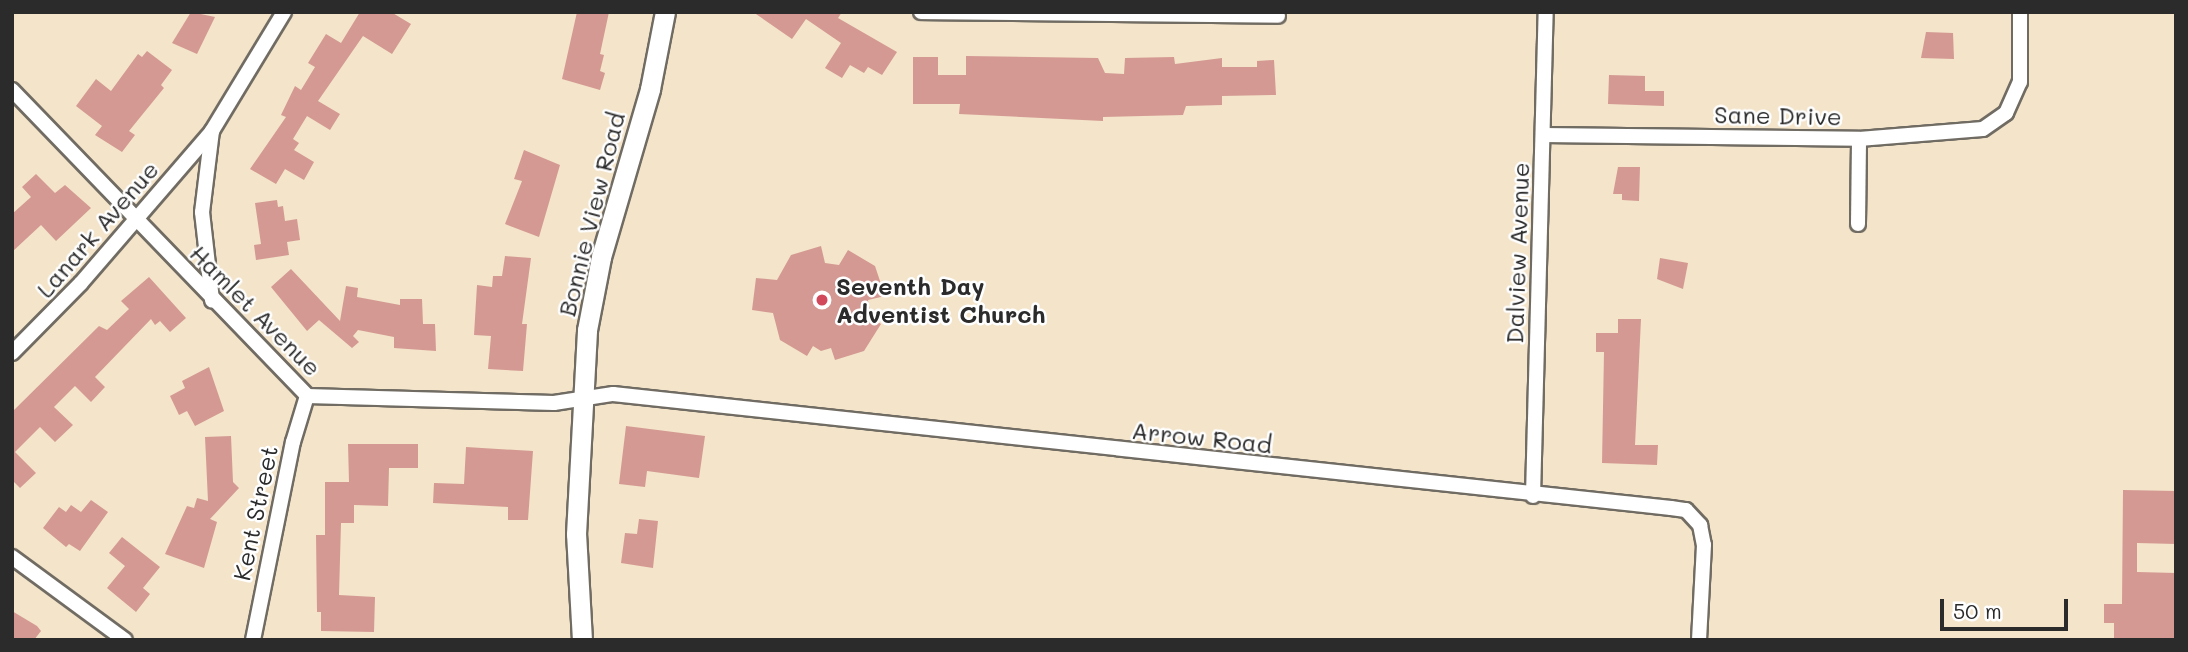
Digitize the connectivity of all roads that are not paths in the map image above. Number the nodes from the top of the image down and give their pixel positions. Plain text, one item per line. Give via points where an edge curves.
1 (284, 12) edge
2 (665, 12) edge
3 (1546, 12) edge
4 (2020, 12) edge
5 (928, 13) edge
6 (1278, 16) dead end
7 (12, 90) edge
8 (212, 131) junction
9 (1543, 135) junction
10 (1859, 139) junction
11 (136, 219) junction
12 (1858, 224) dead end
13 (212, 300) junction
14 (12, 354) edge
15 (307, 396) junction
16 (580, 400) junction
17 (1533, 496) junction
18 (12, 557) edge
19 (125, 640) edge
20 (253, 640) edge
21 (582, 640) edge
22 (1699, 640) edge

1 - 8 street, Lanark Avenue
2 - 16 street, Bonnie View Road via 650,89 594,286
3 - 9 street, Dalview Avenue
4 - 10 street, Sane Drive via 2020,82 2006,113 1983,130
5 - 6 street
7 - 11 street, Hamlet Avenue
8 - 11 street, Lanark Avenue
8 - 13 street, Lanark Avenue via 202,212
9 - 10 street, Sane Drive
9 - 17 street, Dalview Avenue
10 - 12 street
11 - 13 street, Hamlet Avenue
11 - 14 street, Lanark Avenue
13 - 15 street, Hamlet Avenue
15 - 16 street, Hamlet Avenue via 440,402
15 - 20 street, Kent Street via 293,442
16 - 17 street, Arrow Road via 613,394
16 - 21 street, Bonnie View Road via 576,534
17 - 22 street, Arrow Road via 1686,510 1700,525 1704,545
18 - 19 street

